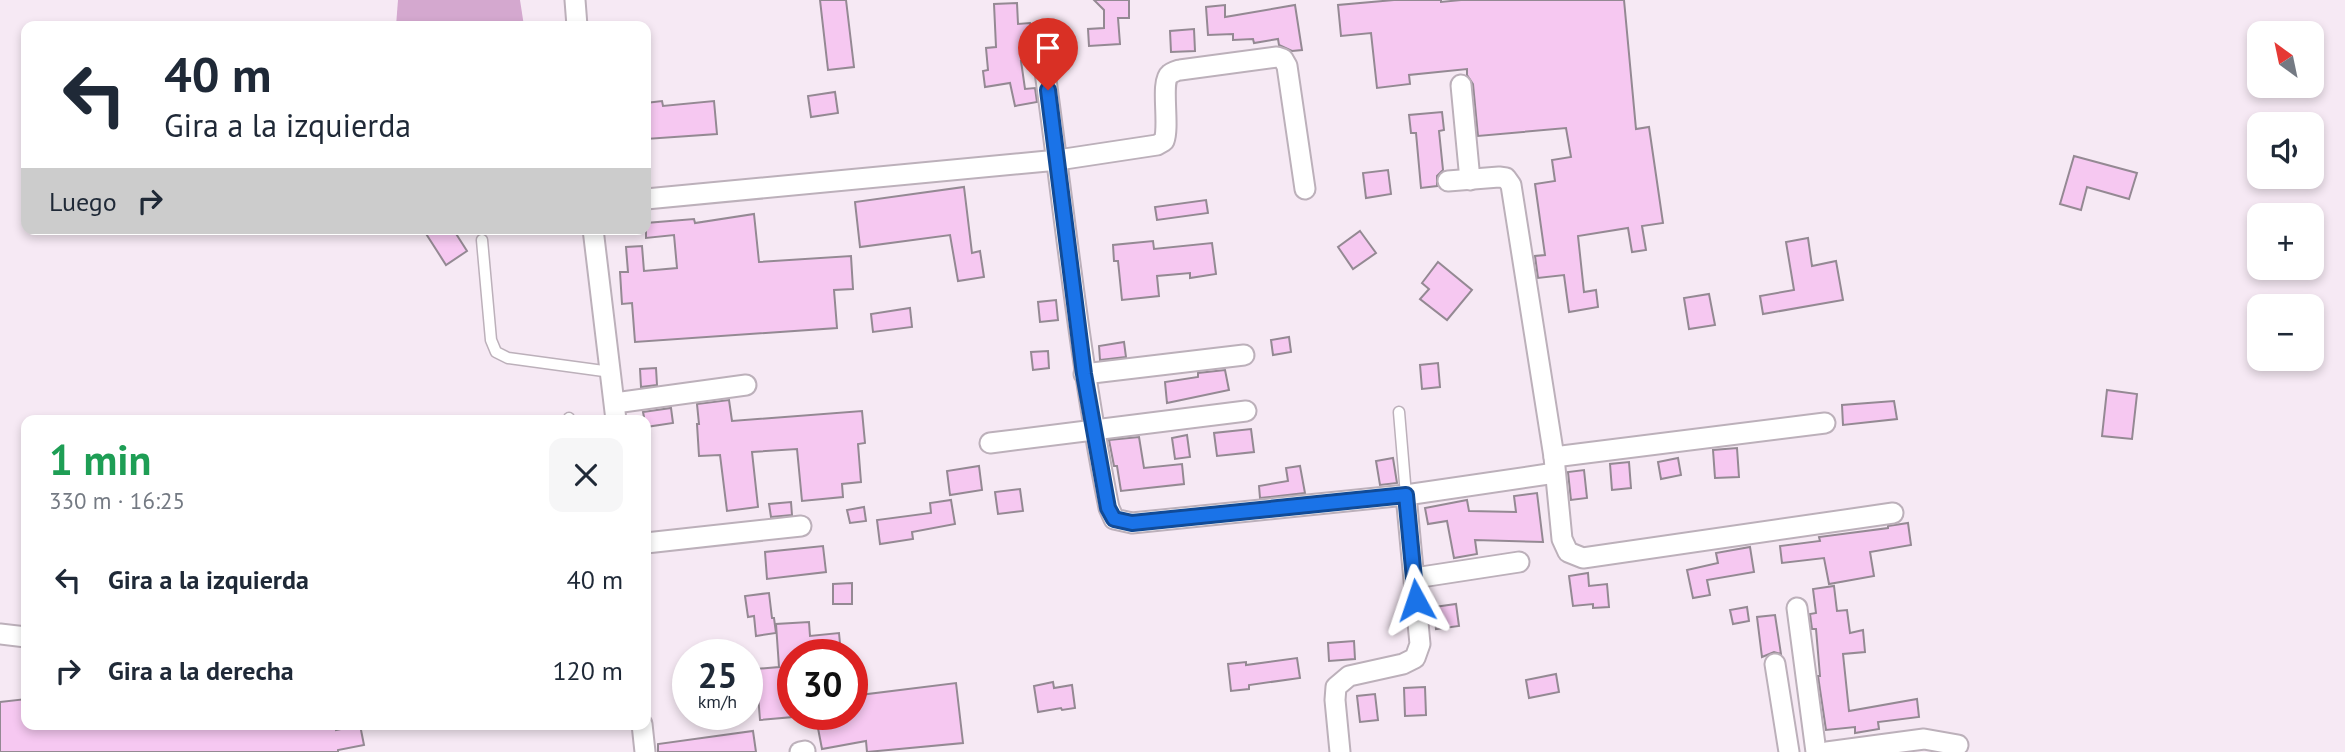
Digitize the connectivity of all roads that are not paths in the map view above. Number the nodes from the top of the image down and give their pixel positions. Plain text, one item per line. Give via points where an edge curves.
1 (575, 0) edge
2 (577, 21) edge
3 (1041, 43) dead end
4 (1461, 85) dead end
5 (1058, 160) junction
6 (1470, 180) junction
7 (1448, 181) dead end
8 (1305, 189) dead end
9 (651, 199) edge
10 (594, 235) edge
11 (482, 240) dead end
12 (1244, 355) dead end
13 (611, 372) junction
14 (1084, 374) junction
15 (746, 384) dead end
16 (616, 411) edge
17 (1246, 411) dead end
18 (1399, 412) dead end
19 (1825, 423) dead end
20 (1093, 431) junction
21 (990, 443) dead end
22 (1555, 465) junction
23 (1406, 495) junction
24 (1893, 513) dead end
25 (801, 526) dead end
26 (651, 542) edge
27 (1520, 562) dead end
28 (1415, 578) junction
29 (1797, 608) dead end
30 (0, 634) edge
31 (21, 636) edge
32 (1775, 664) dead end
33 (643, 730) edge
34 (1958, 745) dead end
35 (645, 752) edge
36 (1340, 752) edge
37 (1789, 752) edge
38 (1816, 752) edge
39 (1827, 752) edge

1 - 2 street
3 - 5 street
4 - 6 street
5 - 8 street via 1164,141 1168,131 1165,81 1170,73 1277,57 1287,66
5 - 9 street
5 - 14 street
6 - 7 street
6 - 22 street via 1499,177 1511,185
10 - 13 street
11 - 13 lane via 491,341 496,352 508,358
12 - 14 street
13 - 16 street
14 - 20 street
15 - 16 street
17 - 20 street
18 - 23 lane
19 - 22 street
20 - 21 street
20 - 23 street via 1108,508 1114,519 1132,523
22 - 23 street
22 - 24 street via 1562,539 1568,552 1583,558
23 - 28 street
25 - 26 street
27 - 28 street
28 - 36 street via 1420,644 1415,658 1349,676 1336,687
29 - 38 street
30 - 31 street
32 - 37 street
33 - 35 street
34 - 39 street via 1924,739

